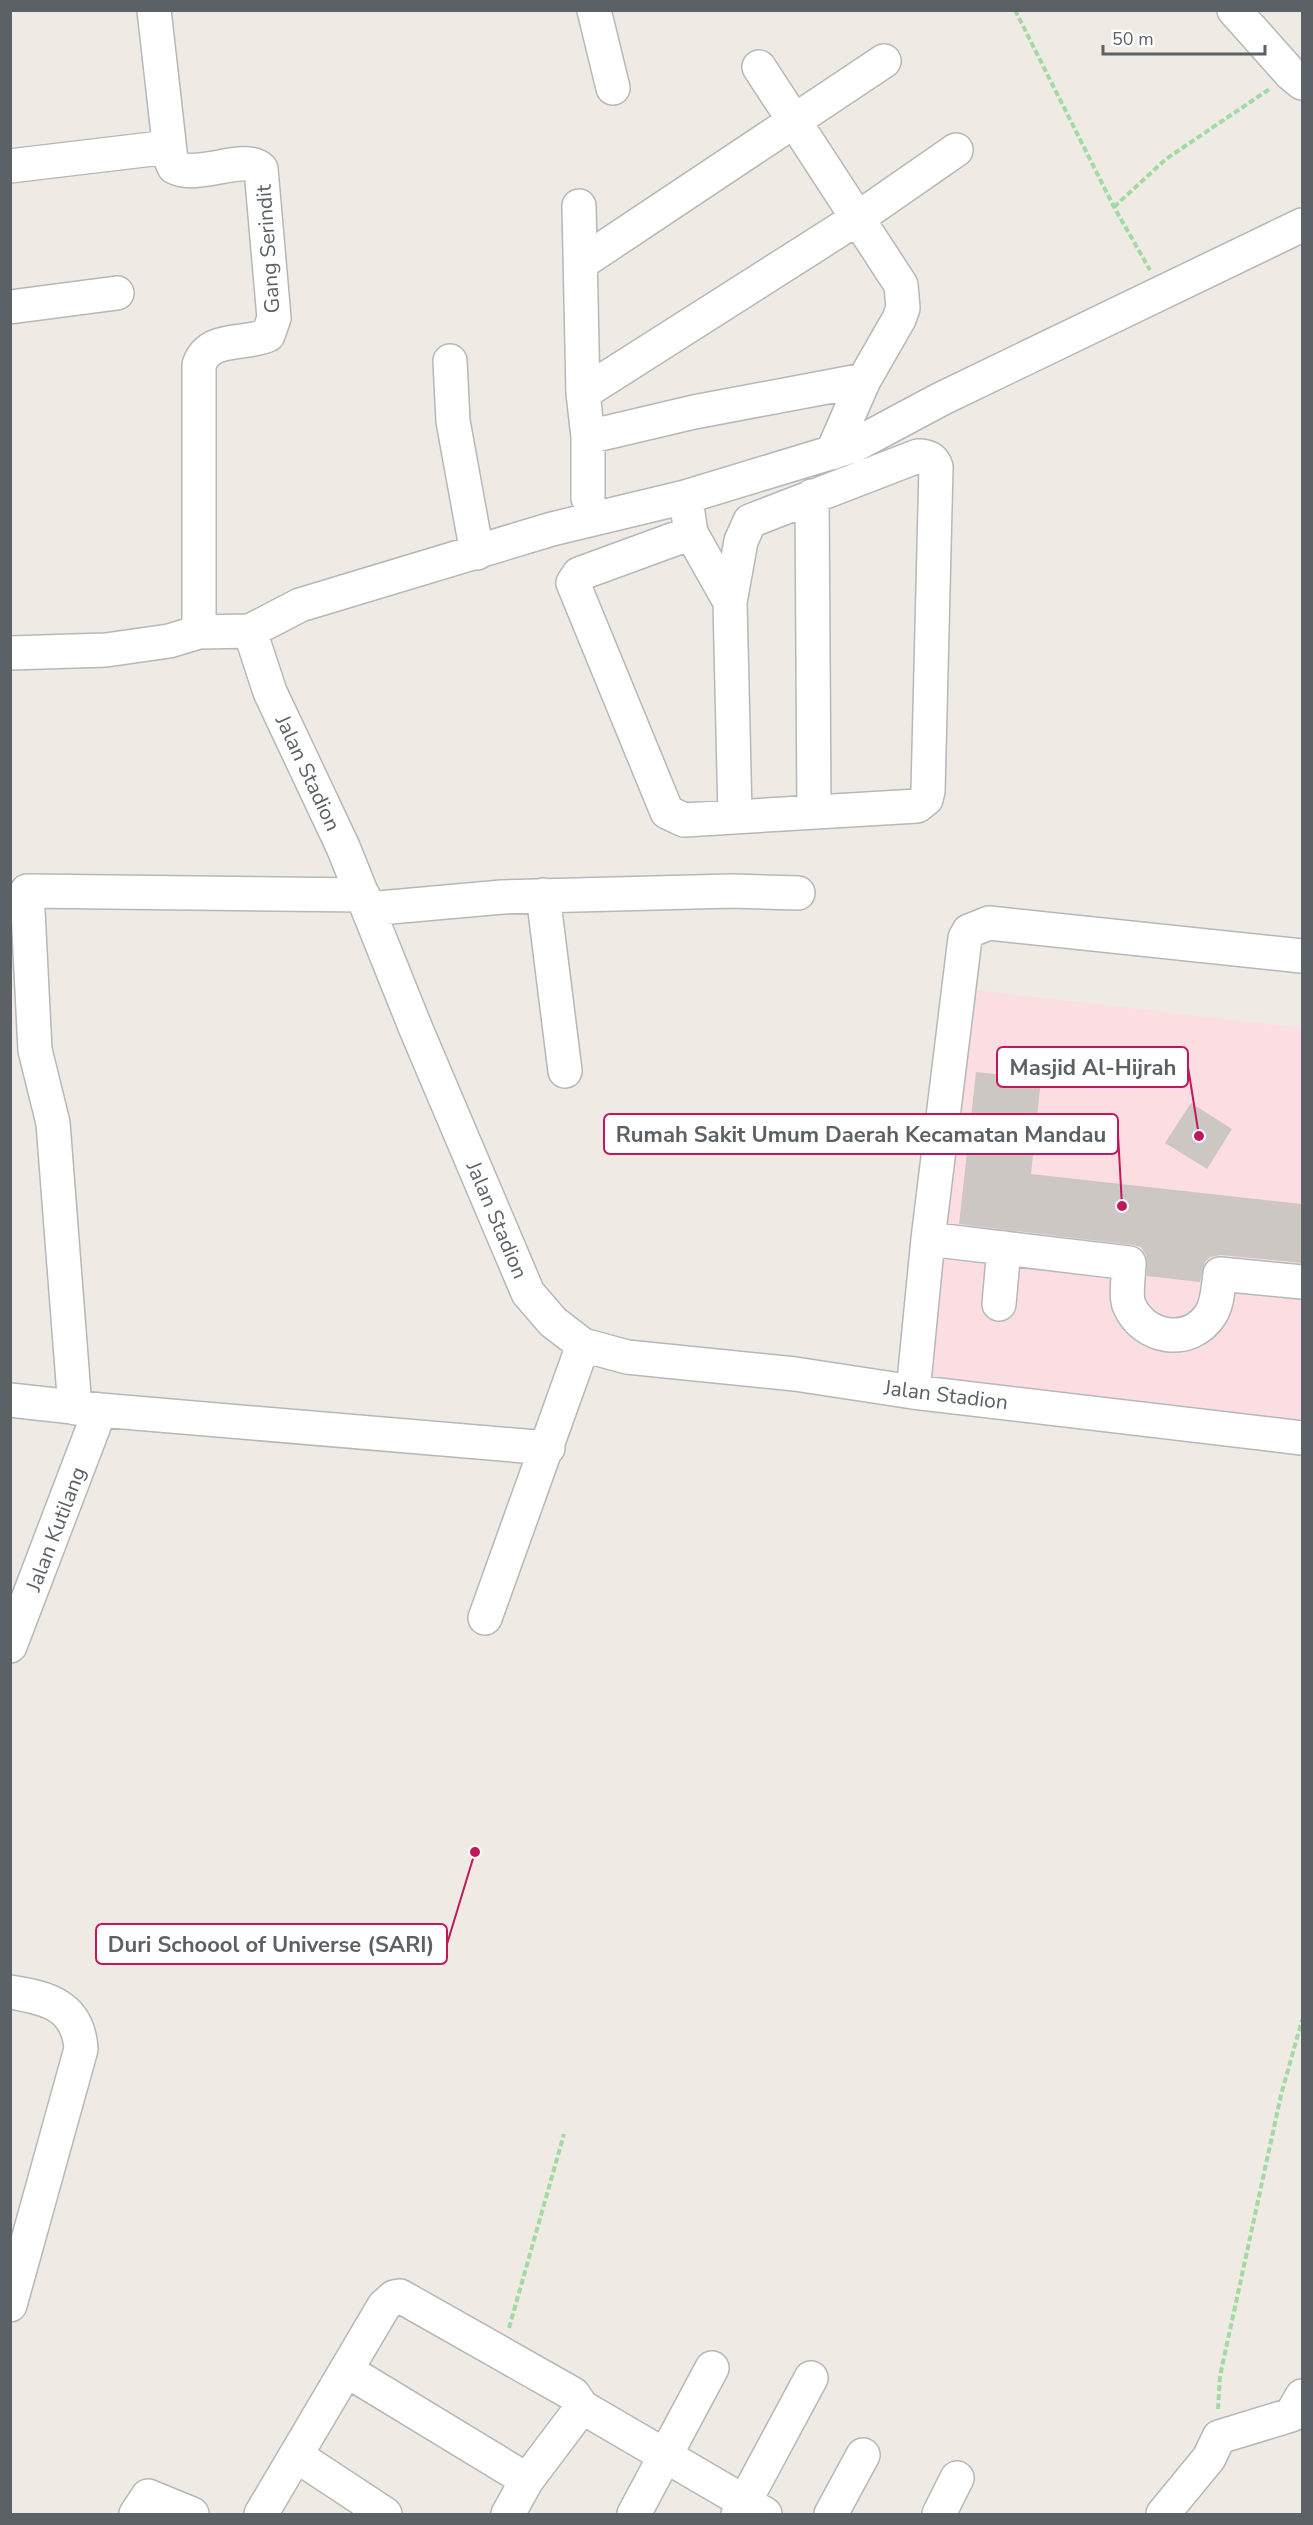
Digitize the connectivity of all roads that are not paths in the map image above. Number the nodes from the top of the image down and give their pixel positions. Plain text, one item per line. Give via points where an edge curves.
1 (154, 10) edge
2 (594, 10) edge
3 (1234, 10) edge
4 (884, 61) dead end
5 (759, 68) dead end
6 (1297, 78) edge
7 (613, 88) dead end
8 (795, 121) junction
9 (169, 147) junction
10 (956, 150) dead end
11 (10, 166) edge
12 (579, 206) dead end
13 (858, 218) junction
14 (1302, 225) edge
15 (581, 262) junction
16 (117, 292) dead end
17 (10, 307) edge
18 (450, 361) dead end
19 (864, 380) junction
20 (584, 393) junction
21 (588, 437) junction
22 (832, 453) junction
23 (812, 496) junction
24 (685, 497) junction
25 (588, 498) dead end
26 (691, 533) junction
27 (477, 553) junction
28 (730, 602) junction
29 (250, 631) junction
30 (199, 632) junction
31 (10, 653) edge
32 (814, 812) junction
33 (735, 815) junction
34 (798, 893) dead end
35 (543, 896) junction
36 (366, 902) junction
37 (1302, 956) edge
38 (565, 1071) dead end
39 (928, 1239) junction
40 (1004, 1248) junction
41 (1302, 1282) edge
42 (999, 1304) dead end
43 (582, 1345) junction
44 (913, 1392) junction
45 (10, 1400) edge
46 (88, 1409) junction
47 (1302, 1438) edge
48 (548, 1448) junction
49 (484, 1618) dead end
50 (10, 1647) edge
51 (10, 1992) edge
52 (10, 2304) edge
53 (712, 2368) dead end
54 (346, 2370) junction
55 (811, 2378) dead end
56 (1302, 2396) edge
57 (582, 2407) junction
58 (863, 2455) dead end
59 (297, 2456) junction
60 (666, 2456) junction
61 (957, 2478) dead end
62 (527, 2480) junction
63 (749, 2510) edge
64 (136, 2514) edge
65 (192, 2514) edge
66 (261, 2514) edge
67 (385, 2514) edge
68 (508, 2514) edge
69 (634, 2514) edge
70 (831, 2514) edge
71 (939, 2514) edge
72 (1163, 2514) edge

1 - 9 street, Gang Serindit
2 - 7 street
3 - 6 street
4 - 8 street
5 - 8 street
8 - 13 street
8 - 15 street
9 - 11 street
9 - 30 street, Gang Serindit via 174,167 188,173 249,164 261,170 274,318 268,335 213,346 199,365
10 - 13 street
12 - 15 street
13 - 19 street via 901,285 903,296 899,319
13 - 20 street
14 - 22 street
15 - 20 street
16 - 17 street
18 - 27 street via 453,421
19 - 21 street via 694,412
19 - 22 street
20 - 21 street
21 - 25 street
22 - 24 street
23 - 28 street via 750,521 741,541
23 - 32 street
23 - 32 street via 918,456 934,460 926,799 917,806
24 - 26 street
24 - 27 street via 552,529
26 - 28 street
26 - 33 street via 579,574 574,588 667,812 684,820
27 - 29 street via 300,605
28 - 33 street
29 - 30 street
29 - 36 street, Jalan Stadion via 270,692
30 - 31 street via 170,641 106,650
32 - 33 street
34 - 35 street
35 - 36 street
35 - 38 street
36 - 43 street, Jalan Stadion via 528,1293 553,1322
36 - 46 street via 27,891 36,1050 52,1123
37 - 39 street via 989,923 969,931
39 - 40 street
39 - 44 street
40 - 41 street via 1130,1263 1128,1303 1136,1317 1156,1334 1173,1336 1187,1334 1210,1316 1217,1301 1220,1274
40 - 42 street
43 - 44 street, Jalan Stadion via 627,1357 795,1374
43 - 48 street
44 - 47 street, Jalan Stadion
45 - 46 street
46 - 48 street
46 - 50 street, Jalan Kutilang
48 - 49 street
51 - 52 street via 46,1998 63,2009 80,2033 81,2049
53 - 60 street
54 - 57 street via 384,2306 400,2296 573,2394
54 - 59 street
54 - 62 street
55 - 63 street
56 - 72 street via 1290,2415 1219,2437 1209,2458
57 - 60 street
57 - 62 street
58 - 70 street
59 - 66 street
59 - 67 street
60 - 63 street
60 - 69 street
61 - 71 street
62 - 68 street
64 - 65 street via 148,2496

